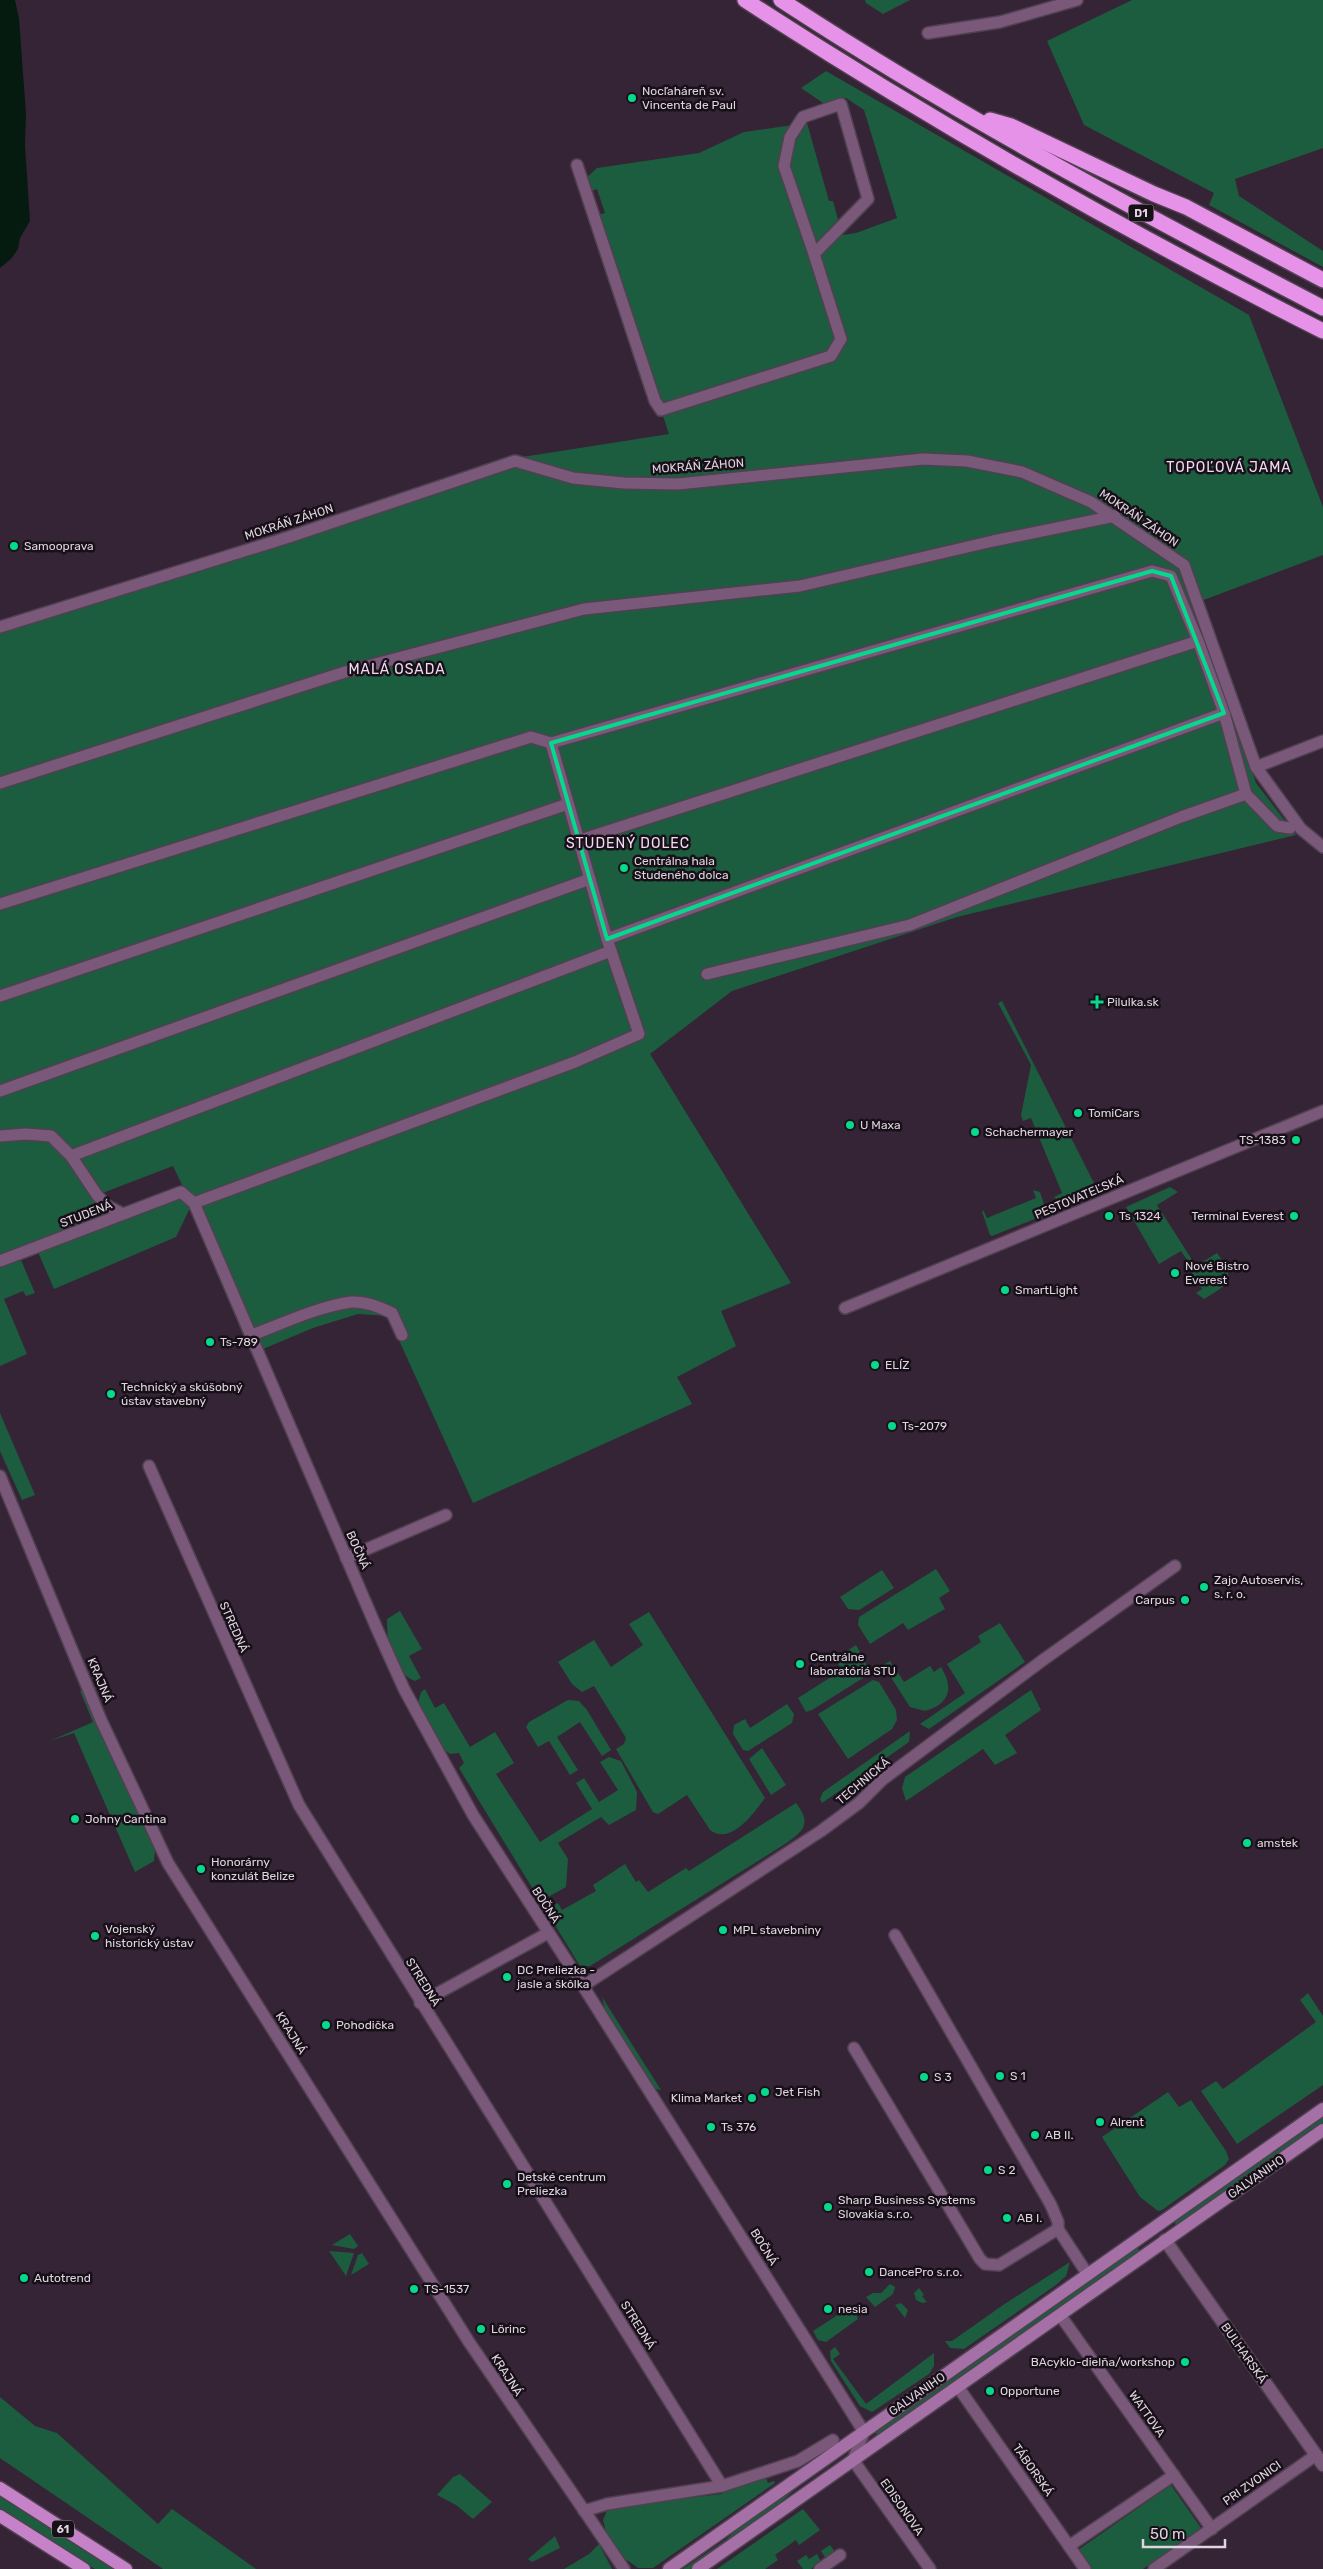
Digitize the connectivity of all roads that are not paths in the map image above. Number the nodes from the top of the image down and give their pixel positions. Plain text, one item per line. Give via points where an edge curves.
1 (745, 0) edge
2 (781, 0) edge
3 (1077, 0) edge
4 (928, 34) dead end
5 (962, 111) junction
6 (577, 165) dead end
7 (814, 254) junction
8 (1323, 280) edge
9 (1323, 308) edge
10 (1323, 331) edge
11 (1114, 516) junction
12 (0, 627) edge
13 (1198, 641) junction
14 (1224, 713) junction
15 (1323, 741) edge
16 (551, 743) junction
17 (1256, 767) junction
18 (0, 783) edge
19 (1246, 794) junction
20 (568, 804) junction
21 (1290, 828) dead end
22 (580, 840) junction
23 (1323, 847) edge
24 (590, 879) junction
25 (0, 904) edge
26 (607, 939) junction
27 (611, 951) junction
28 (707, 974) dead end
29 (0, 996) edge
30 (0, 1091) edge
31 (1323, 1111) edge
32 (0, 1136) edge
33 (71, 1156) junction
34 (181, 1192) joint
35 (194, 1203) junction
36 (123, 1214) junction
37 (0, 1261) edge
38 (845, 1308) dead end
39 (252, 1335) junction
40 (402, 1336) dead end
41 (149, 1466) dead end
42 (0, 1476) edge
43 (446, 1515) dead end
44 (346, 1558) junction
45 (1175, 1566) dead end
46 (548, 1933) junction
47 (895, 1935) dead end
48 (583, 1986) junction
49 (420, 2003) junction
50 (854, 2048) dead end
51 (1323, 2109) edge
52 (1323, 2130) edge
53 (1165, 2219) junction
54 (1058, 2229) junction
55 (1165, 2240) junction
56 (1088, 2274) junction
57 (1060, 2315) junction
58 (958, 2387) junction
59 (864, 2432) junction
60 (833, 2440) dead end
61 (853, 2460) junction
62 (1319, 2460) edge
63 (1174, 2475) junction
64 (722, 2486) junction
65 (0, 2488) edge
66 (584, 2511) junction
67 (0, 2516) edge
68 (1212, 2528) junction
69 (1069, 2546) junction
70 (840, 2555) dead end
71 (1158, 2568) edge
72 (84, 2569) edge
73 (126, 2569) edge
74 (624, 2569) edge
75 (669, 2569) edge
76 (698, 2569) edge
77 (820, 2569) edge
78 (930, 2569) edge
79 (1085, 2569) edge

1 - 10 highway, D1 via 832,56 1082,203
2 - 5 highway, D1
3 - 4 street via 1000,22
5 - 8 highway via 1012,126 1186,207
5 - 9 highway, D1 via 1172,230
6 - 7 street via 655,401 661,410 831,356 842,339
7 - 7 street via 868,199 841,104 803,117 790,137 784,166
11 - 12 street, MOKRÁŇ ZÁHON via 1092,502 1022,472 967,461 923,460 669,484 573,478 516,461 290,537
11 - 17 street, MOKRÁŇ ZÁHON via 1184,566
11 - 18 street via 800,586 584,609 345,672
13 - 14 street
13 - 16 street via 1171,576 1152,571
13 - 22 street
14 - 19 street
14 - 26 street
15 - 17 street
16 - 20 street
16 - 25 street via 531,737
17 - 23 street, MOKRÁŇ ZÁHON via 1301,829
19 - 21 street via 1276,826
19 - 28 street via 910,925
20 - 22 street
20 - 29 street
22 - 24 street
24 - 26 street
24 - 30 street
26 - 27 street
27 - 33 street
27 - 35 street via 639,1034 575,1062
31 - 38 street, PESTOVATEĽSKÁ
32 - 33 street via 51,1136
33 - 36 street via 97,1195 106,1205
34 - 35 street, BOČNÁ
34 - 36 street, STUDENÁ
35 - 39 street, BOČNÁ
36 - 37 street, STUDENÁ
39 - 40 street via 352,1302 374,1305 392,1313
39 - 44 street, BOČNÁ
41 - 49 street, STREDNÁ via 298,1805
42 - 66 street, KRAJNÁ via 102,1720 168,1864 485,2366
43 - 44 street
44 - 46 street, BOČNÁ via 404,1689 448,1771
45 - 48 street, TECHNICKÁ via 1042,1660 882,1780 859,1803 821,1831
46 - 48 street, BOČNÁ
46 - 49 street
47 - 54 street via 1033,2174 1058,2222
48 - 59 street, BOČNÁ
49 - 64 street, STREDNÁ
50 - 54 street via 985,2264 999,2265
51 - 53 main road, GALVANIHO
52 - 55 main road, GALVANIHO
53 - 55 main road
53 - 56 main road, GALVANIHO
54 - 56 street
55 - 57 main road, GALVANIHO
55 - 62 street, BULHARSKÁ
56 - 59 main road, GALVANIHO
57 - 58 main road, GALVANIHO
57 - 63 street, WATTOVA
58 - 61 main road, GALVANIHO
58 - 69 street, TÁBORSKÁ
59 - 61 street
59 - 75 main road, GALVANIHO
60 - 64 street via 798,2461
61 - 76 main road, GALVANIHO
61 - 78 street, EDISONOVA
62 - 68 street, PRI ZVONICI
63 - 68 street, WATTOVA
63 - 69 street
64 - 66 street via 607,2504
65 - 73 main road, 61
66 - 74 street, KRAJNÁ
67 - 72 main road, 61
68 - 71 street, PRI ZVONICI
69 - 79 street, TÁBORSKÁ
70 - 77 street

